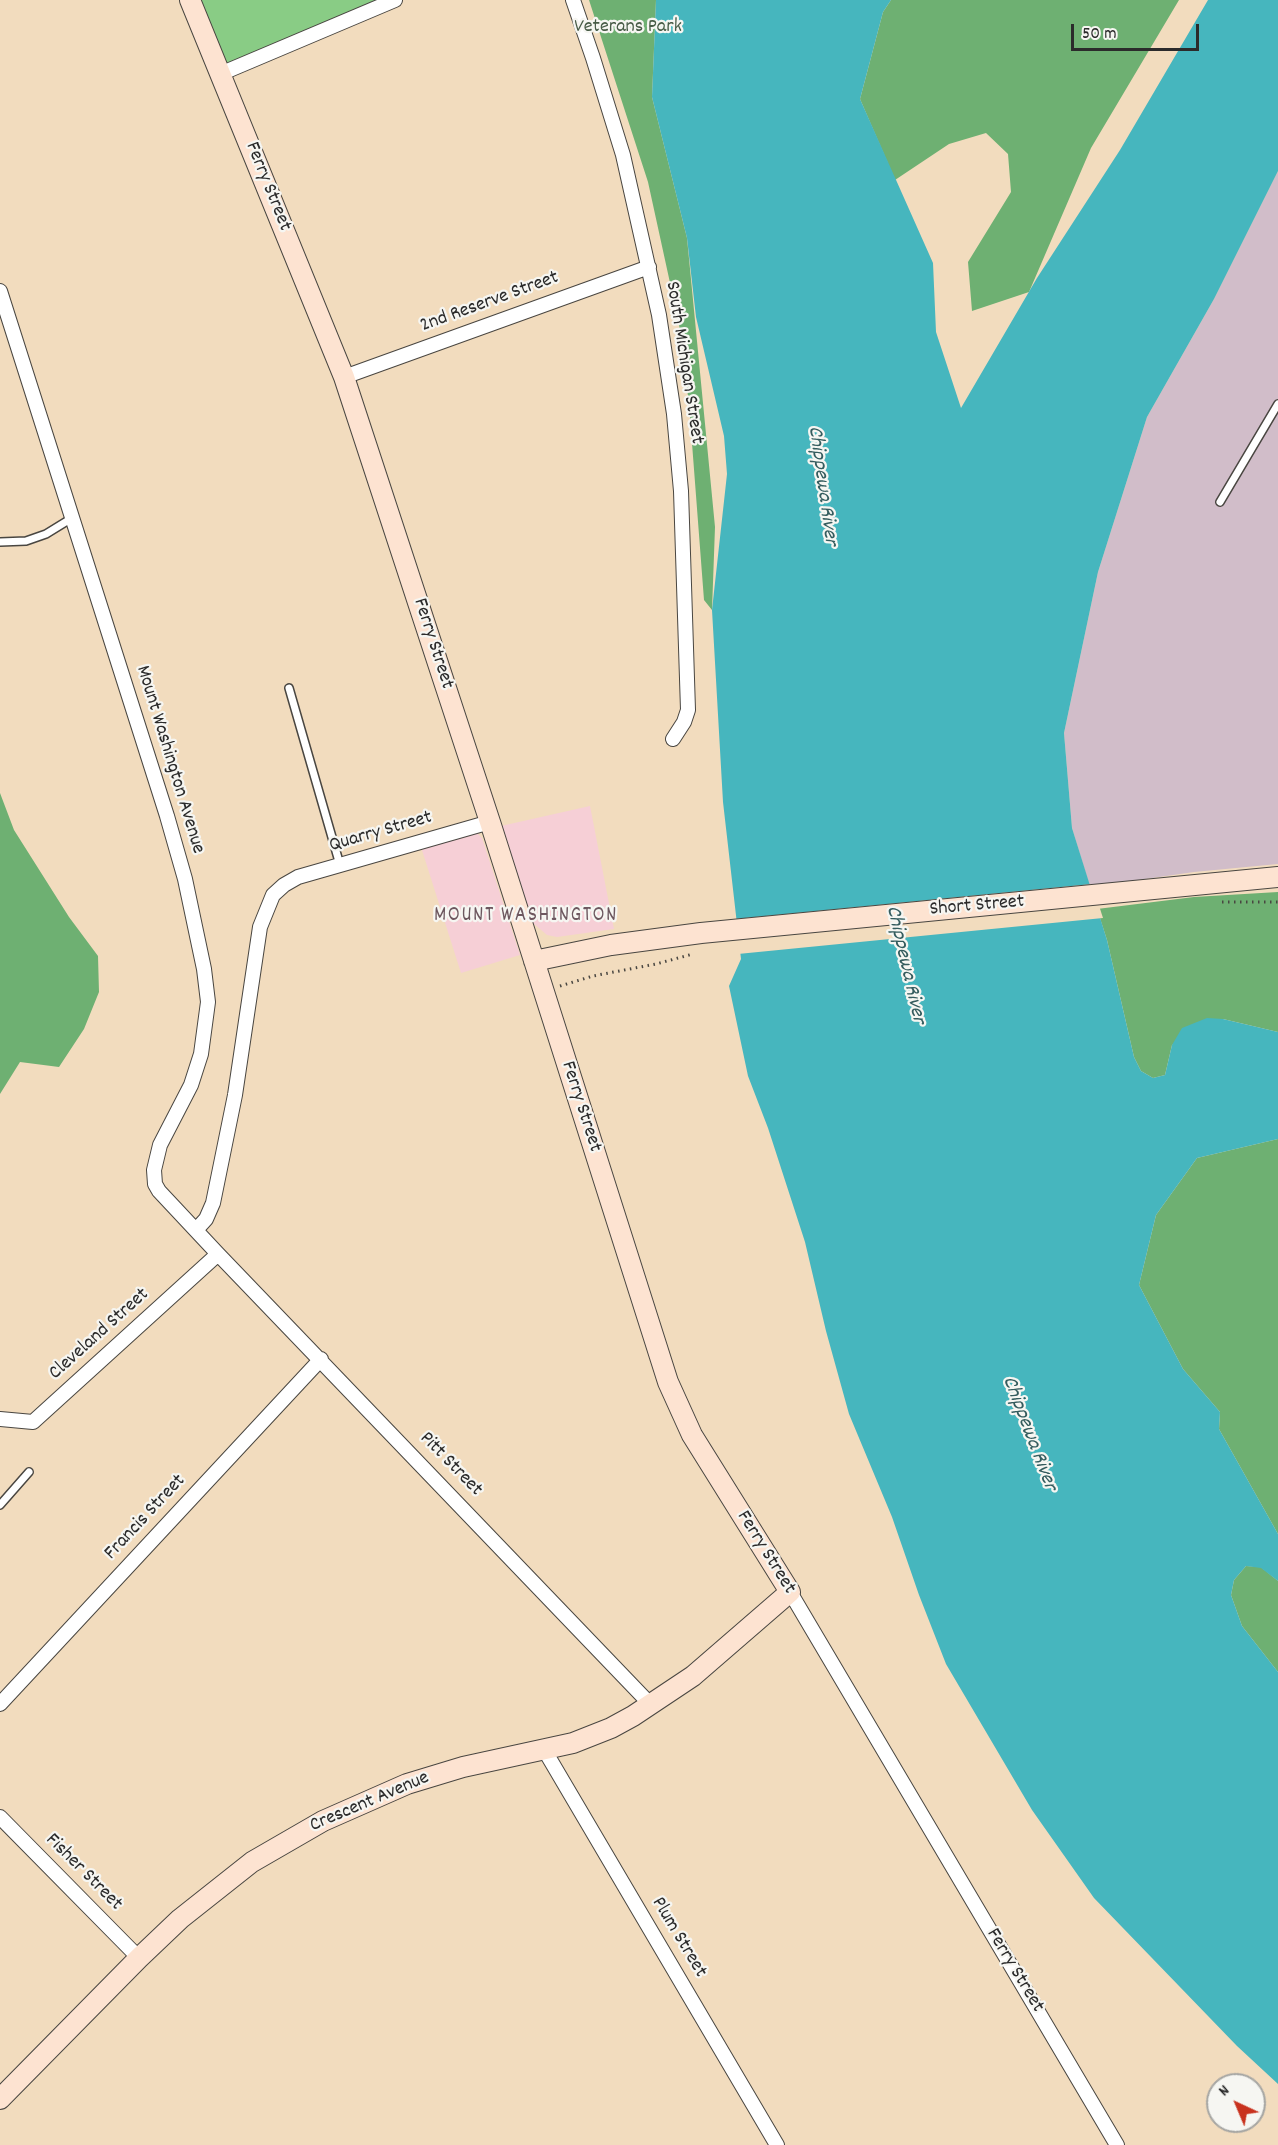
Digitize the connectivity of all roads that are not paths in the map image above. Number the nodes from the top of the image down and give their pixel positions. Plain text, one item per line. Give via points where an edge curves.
1 (190, 0) edge
2 (395, 0) edge
3 (573, 0) edge
4 (220, 74) junction
5 (648, 267) junction
6 (0, 291) edge
7 (344, 376) junction
8 (1278, 404) edge
9 (1220, 502) dead end
10 (72, 518) junction
11 (0, 542) edge
12 (289, 688) dead end
13 (673, 739) dead end
14 (490, 822) junction
15 (340, 865) junction
16 (1278, 877) edge
17 (534, 961) junction
18 (196, 1230) junction
19 (218, 1254) junction
20 (321, 1359) junction
21 (0, 1419) edge
22 (29, 1472) dead end
23 (0, 1505) edge
24 (790, 1592) junction
25 (0, 1704) edge
26 (651, 1705) junction
27 (544, 1751) junction
28 (0, 1817) edge
29 (138, 1958) junction
30 (0, 2099) edge
31 (777, 2145) edge
32 (1117, 2145) edge

1 - 4 main road, Ferry Street
2 - 4 street
3 - 5 street, South Michigan Street via 622,155
4 - 7 main road, Ferry Street
5 - 7 street, 2nd Reserve Street
5 - 13 street, South Michigan Street via 674,414 681,491 688,710
6 - 10 street, Mount Washington Avenue
7 - 14 main road, Ferry Street
8 - 9 lane
10 - 11 lane via 26,541
10 - 18 street, Mount Washington Avenue via 182,868 204,969 208,1002 201,1054 191,1085 160,1144 154,1170 159,1191
12 - 15 lane
14 - 15 street, Quarry Street
14 - 17 main road, Ferry Street
15 - 18 street, Quarry Street via 284,885 273,895 260,927 236,1095 213,1203
16 - 17 main road, Short Street via 701,933 611,945
17 - 24 main road, Ferry Street via 680,1411
18 - 19 street, Mount Washington Avenue
19 - 20 street, Pitt Street
19 - 21 street, Cleveland Street via 33,1422
20 - 25 street, Francis Street
20 - 26 street, Pitt Street
22 - 23 lane
24 - 26 main road, Crescent Avenue via 693,1676
24 - 32 street, Ferry Street
26 - 27 main road, Crescent Avenue via 611,1728
27 - 29 main road, Crescent Avenue via 416,1781 323,1821 252,1862
27 - 31 street, Plum Street
28 - 29 street, Fisher Street
29 - 30 main road, Crescent Avenue

